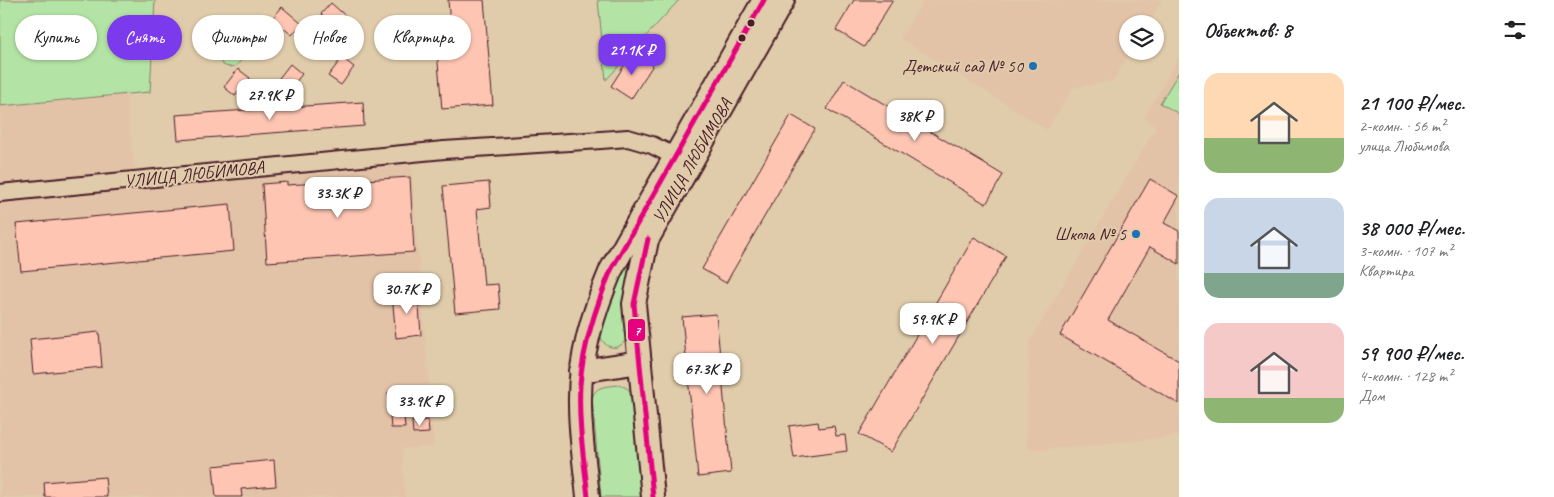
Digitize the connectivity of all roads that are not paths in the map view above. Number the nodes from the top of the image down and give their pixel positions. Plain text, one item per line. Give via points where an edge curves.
1 (764, 0) edge
2 (783, 0) edge
3 (683, 160) junction
4 (0, 193) edge
5 (640, 362) junction
6 (581, 371) junction
7 (588, 497) edge
8 (653, 497) edge

1 - 3 main road, УЛИЦА ЛЮБИМОВА
2 - 3 main road, УЛИЦА ЛЮБИМОВА
3 - 4 street, УЛИЦА ЛЮБИМОВА via 628,138 444,150
3 - 5 main road, УЛИЦА ЛЮБИМОВА via 647,240 634,304
3 - 6 main road, УЛИЦА ЛЮБИМОВА via 611,270 596,306
5 - 6 main road
5 - 8 main road, УЛИЦА ЛЮБИМОВА
6 - 7 main road, УЛИЦА ЛЮБИМОВА via 580,405

